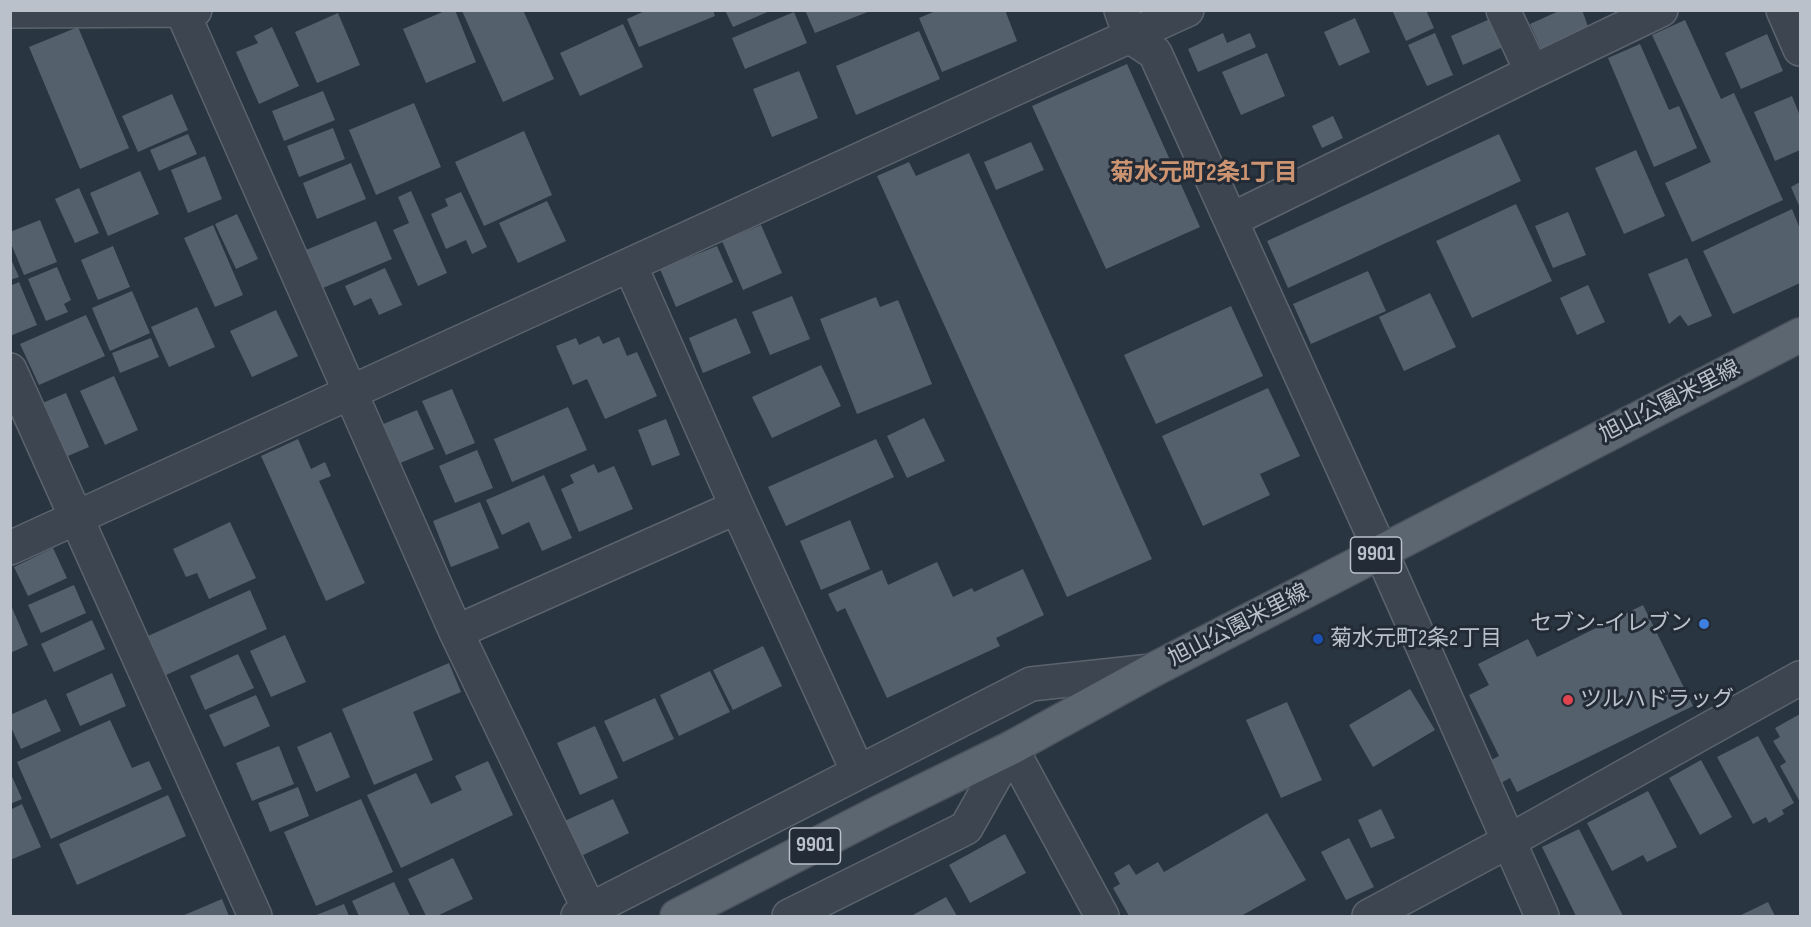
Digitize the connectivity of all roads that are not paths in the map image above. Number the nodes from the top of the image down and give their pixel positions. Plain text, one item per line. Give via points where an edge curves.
1 (195, 10) edge
2 (1187, 10) edge
3 (1503, 10) edge
4 (1661, 10) edge
5 (1783, 10) edge
6 (10, 11) edge
7 (182, 11) edge
8 (1126, 24) edge
9 (1800, 49) edge
10 (1532, 72) junction
11 (1231, 220) junction
12 (630, 265) junction
13 (1800, 335) edge
14 (10, 370) edge
15 (350, 392) junction
16 (737, 507) junction
17 (76, 518) junction
18 (10, 548) edge
19 (1381, 552) junction
20 (456, 632) junction
21 (1151, 671) junction
22 (1800, 678) edge
23 (1011, 748) junction
24 (858, 772) junction
25 (1509, 841) junction
26 (584, 914) edge
27 (255, 916) edge
28 (677, 916) edge
29 (789, 916) edge
30 (1102, 916) edge
31 (1369, 916) edge
32 (1542, 916) edge

1 - 7 street
2 - 8 street
3 - 10 street
4 - 10 street
5 - 9 street
6 - 7 street
7 - 15 street
8 - 11 street via 1155,53
8 - 12 street
10 - 11 street
11 - 19 street
12 - 15 street
12 - 16 street
13 - 19 main road, 旭山公園米里線 / 9901
14 - 17 street
15 - 17 street
15 - 20 street
16 - 20 street
16 - 24 street
17 - 18 street
17 - 27 street
19 - 21 main road, 旭山公園米里線 / 9901
19 - 25 street
20 - 26 street
21 - 23 main road, 旭山公園米里線 / 9901
21 - 24 street via 1031,684
22 - 25 street
23 - 28 main road, 旭山公園米里線 / 9901
23 - 29 street via 966,828
23 - 30 street
24 - 26 street
25 - 31 street
25 - 32 street

